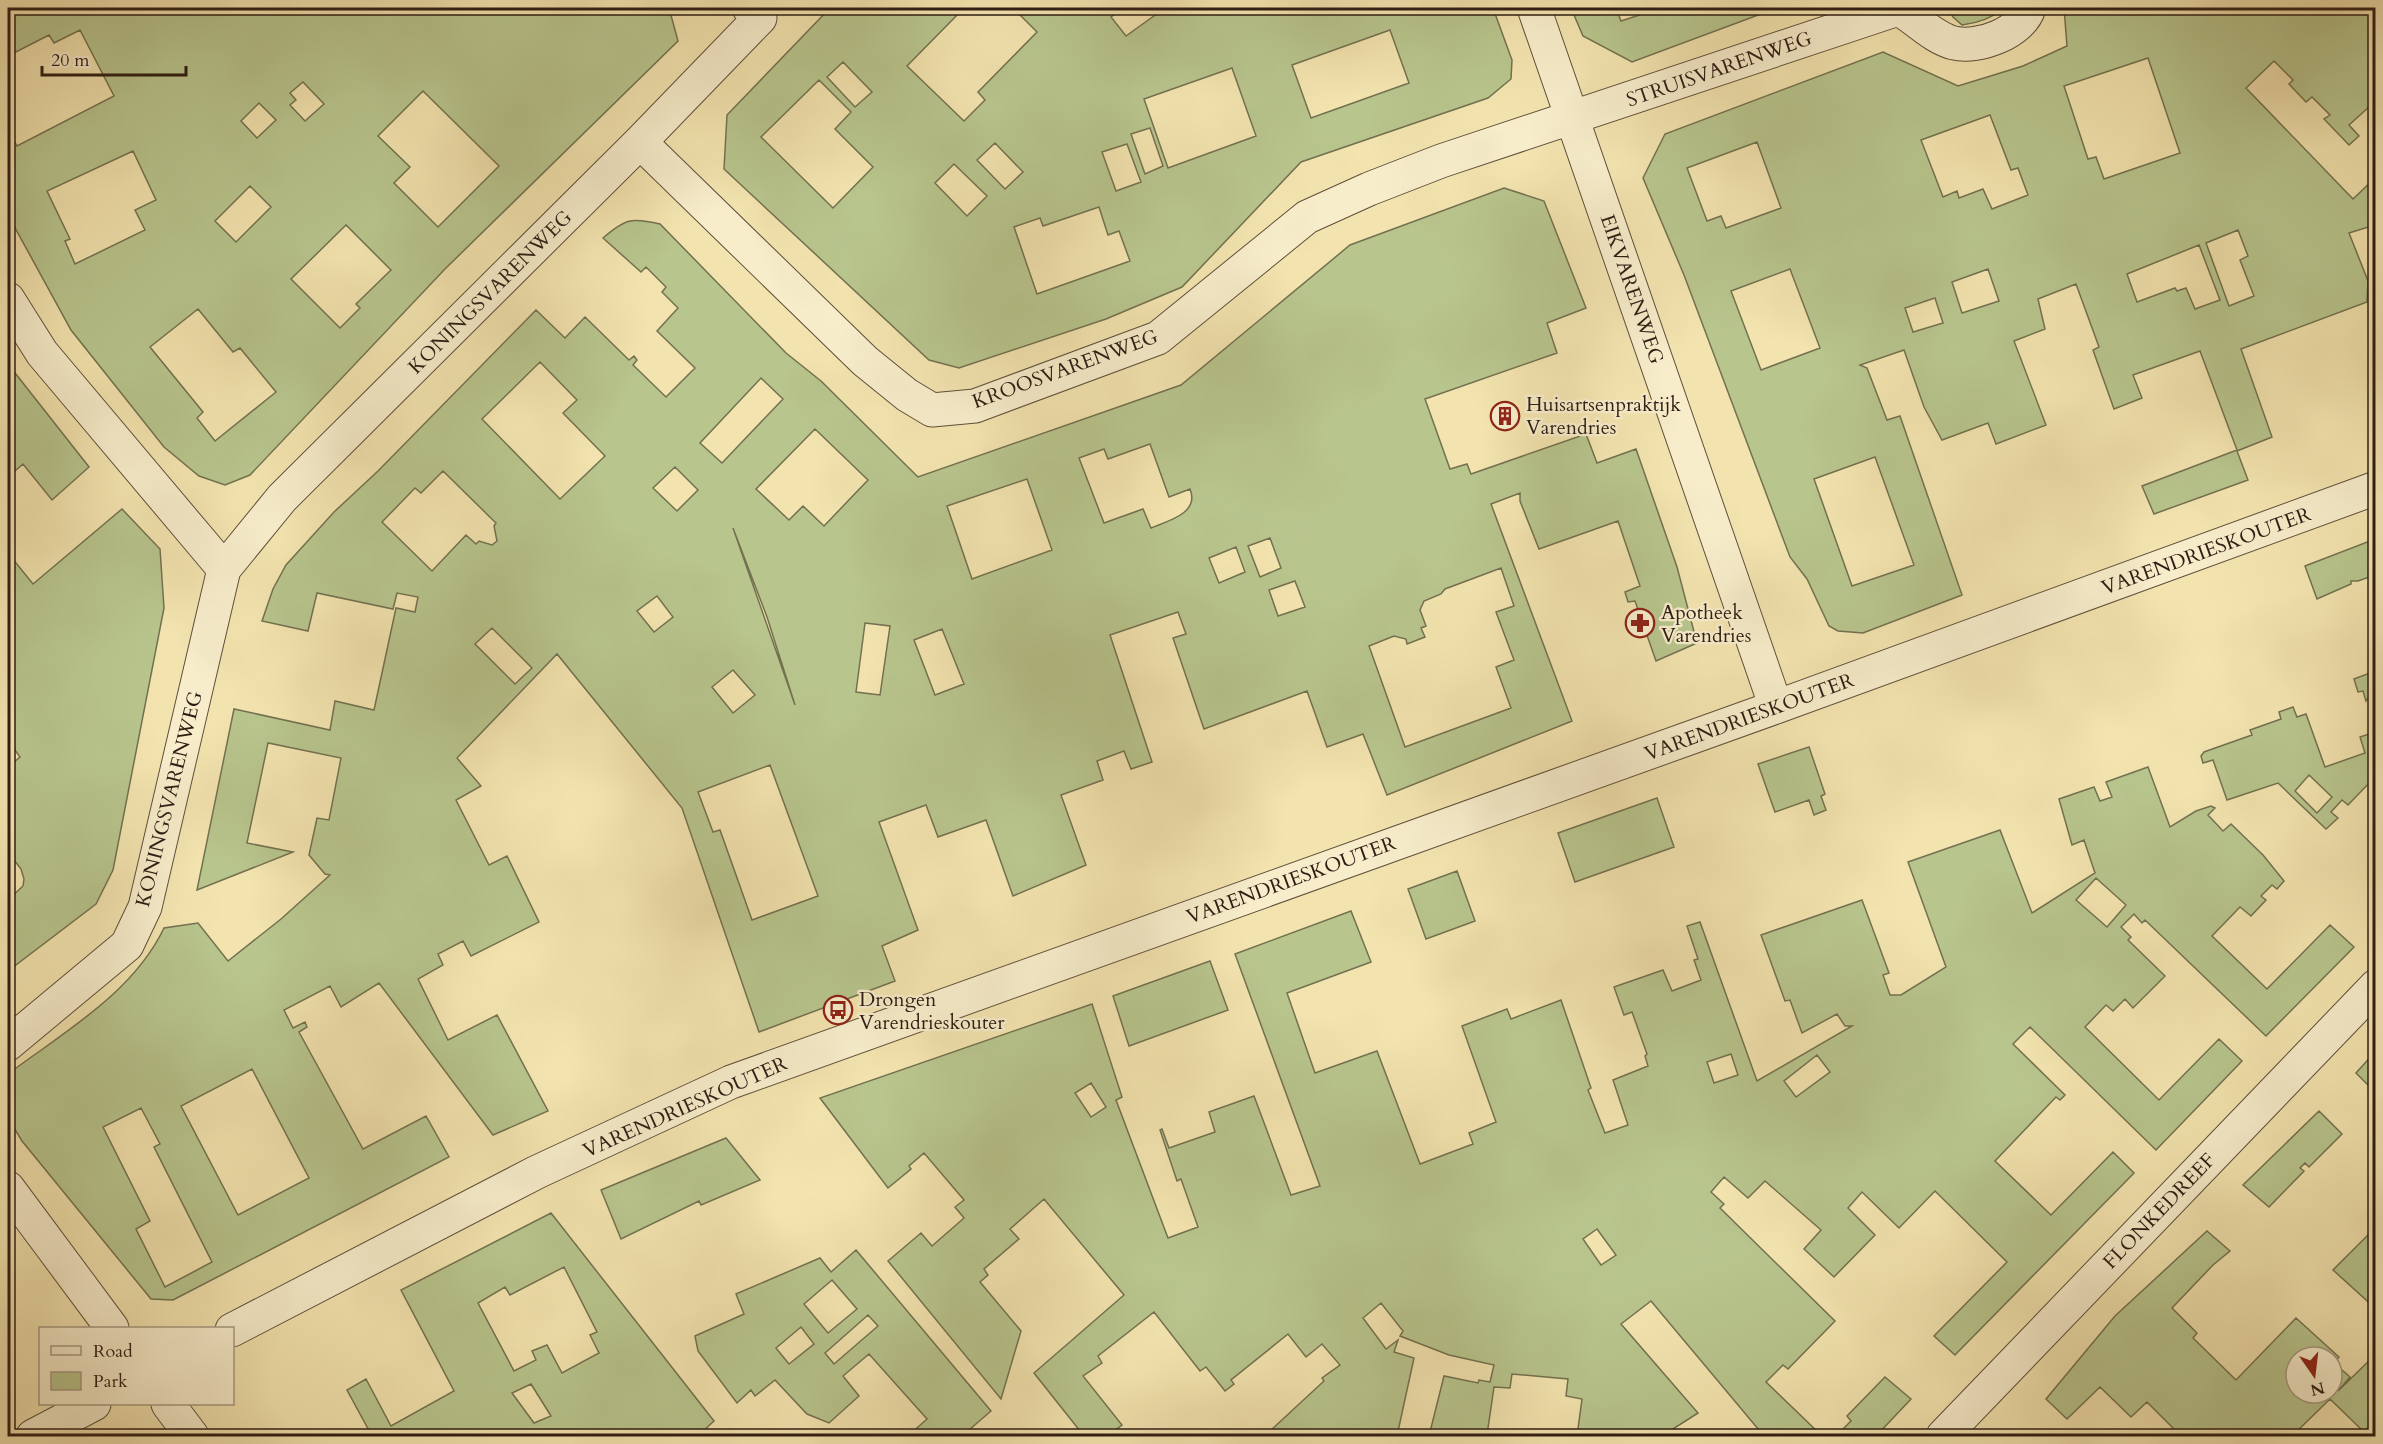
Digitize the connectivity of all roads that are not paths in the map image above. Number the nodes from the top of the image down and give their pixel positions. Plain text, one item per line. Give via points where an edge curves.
1 (1534, 8) edge
2 (1900, 8) edge
3 (2029, 8) edge
4 (760, 11) edge
5 (1574, 119) junction
6 (640, 142) junction
7 (8, 300) edge
8 (2376, 488) edge
9 (224, 569) junction
10 (1776, 707) junction
11 (2376, 986) edge
12 (8, 1044) edge
13 (8, 1188) edge
14 (111, 1327) edge
15 (234, 1329) edge
16 (92, 1405) edge
17 (169, 1405) edge
18 (33, 1437) edge
19 (192, 1437) edge
20 (1943, 1437) edge

1 - 5 street, EIKVARENWEG
2 - 3 street, STRUISVARENWEG via 1953,43 1970,45 2022,23
2 - 5 street, STRUISVARENWEG
4 - 6 street, KONINGSVARENWEG
5 - 6 street, KROOSVARENWEG via 1441,161 1307,217 1158,338 975,406 932,410 865,361
5 - 10 street, EIKVARENWEG
6 - 9 street, KONINGSVARENWEG via 282,498
7 - 9 street via 42,353
8 - 10 street, VARENDRIESKOUTER
9 - 12 street, KONINGSVARENWEG via 145,907 127,945
10 - 15 street, VARENDRIESKOUTER via 731,1082 537,1172
11 - 20 street, FLONKEDREEF
13 - 14 street
16 - 18 street
17 - 19 street

